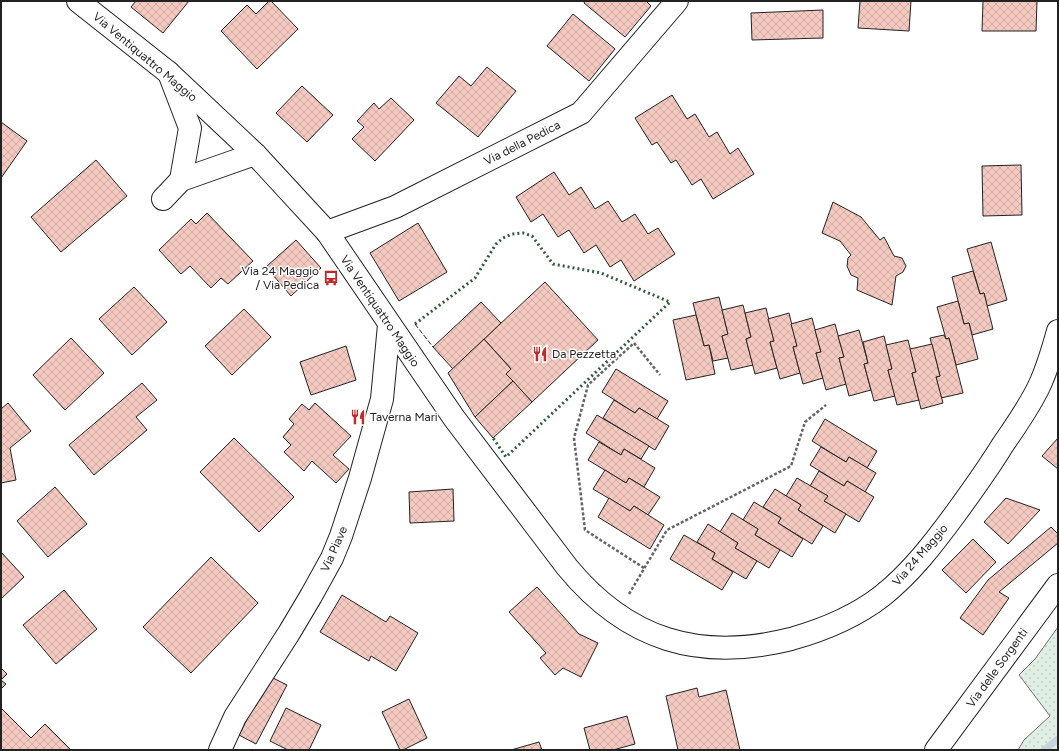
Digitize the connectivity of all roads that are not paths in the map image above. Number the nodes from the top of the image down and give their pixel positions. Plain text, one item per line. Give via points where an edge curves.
1 (78, 1) edge
2 (677, 1) edge
3 (169, 73) junction
4 (255, 154) junction
5 (181, 180) junction
6 (163, 199) dead end
7 (327, 232) junction
8 (390, 325) junction
9 (1058, 331) edge
10 (1058, 585) edge
11 (660, 637) joint
12 (220, 750) edge
13 (936, 750) edge

1 - 3 main road, Via Ventiquattro Maggio
2 - 7 main road, Via della Pedica via 581,113 395,207
3 - 4 main road, Via Ventiquattro Maggio
3 - 5 main road via 190,128
4 - 5 main road
4 - 7 main road, Via Ventiquattro Maggio
5 - 6 main road
7 - 8 main road, Via Ventiquattro Maggio
8 - 11 main road, Via Ventiquattro Maggio via 454,418 576,578 608,609
8 - 12 main road, Via Piave via 382,399 341,536 311,596 235,717
9 - 11 main road, Via 24 Maggio via 1040,384 984,475 922,556 882,596 832,625 803,636 766,644 718,648 689,645
10 - 13 main road, Via delle Sorgenti

